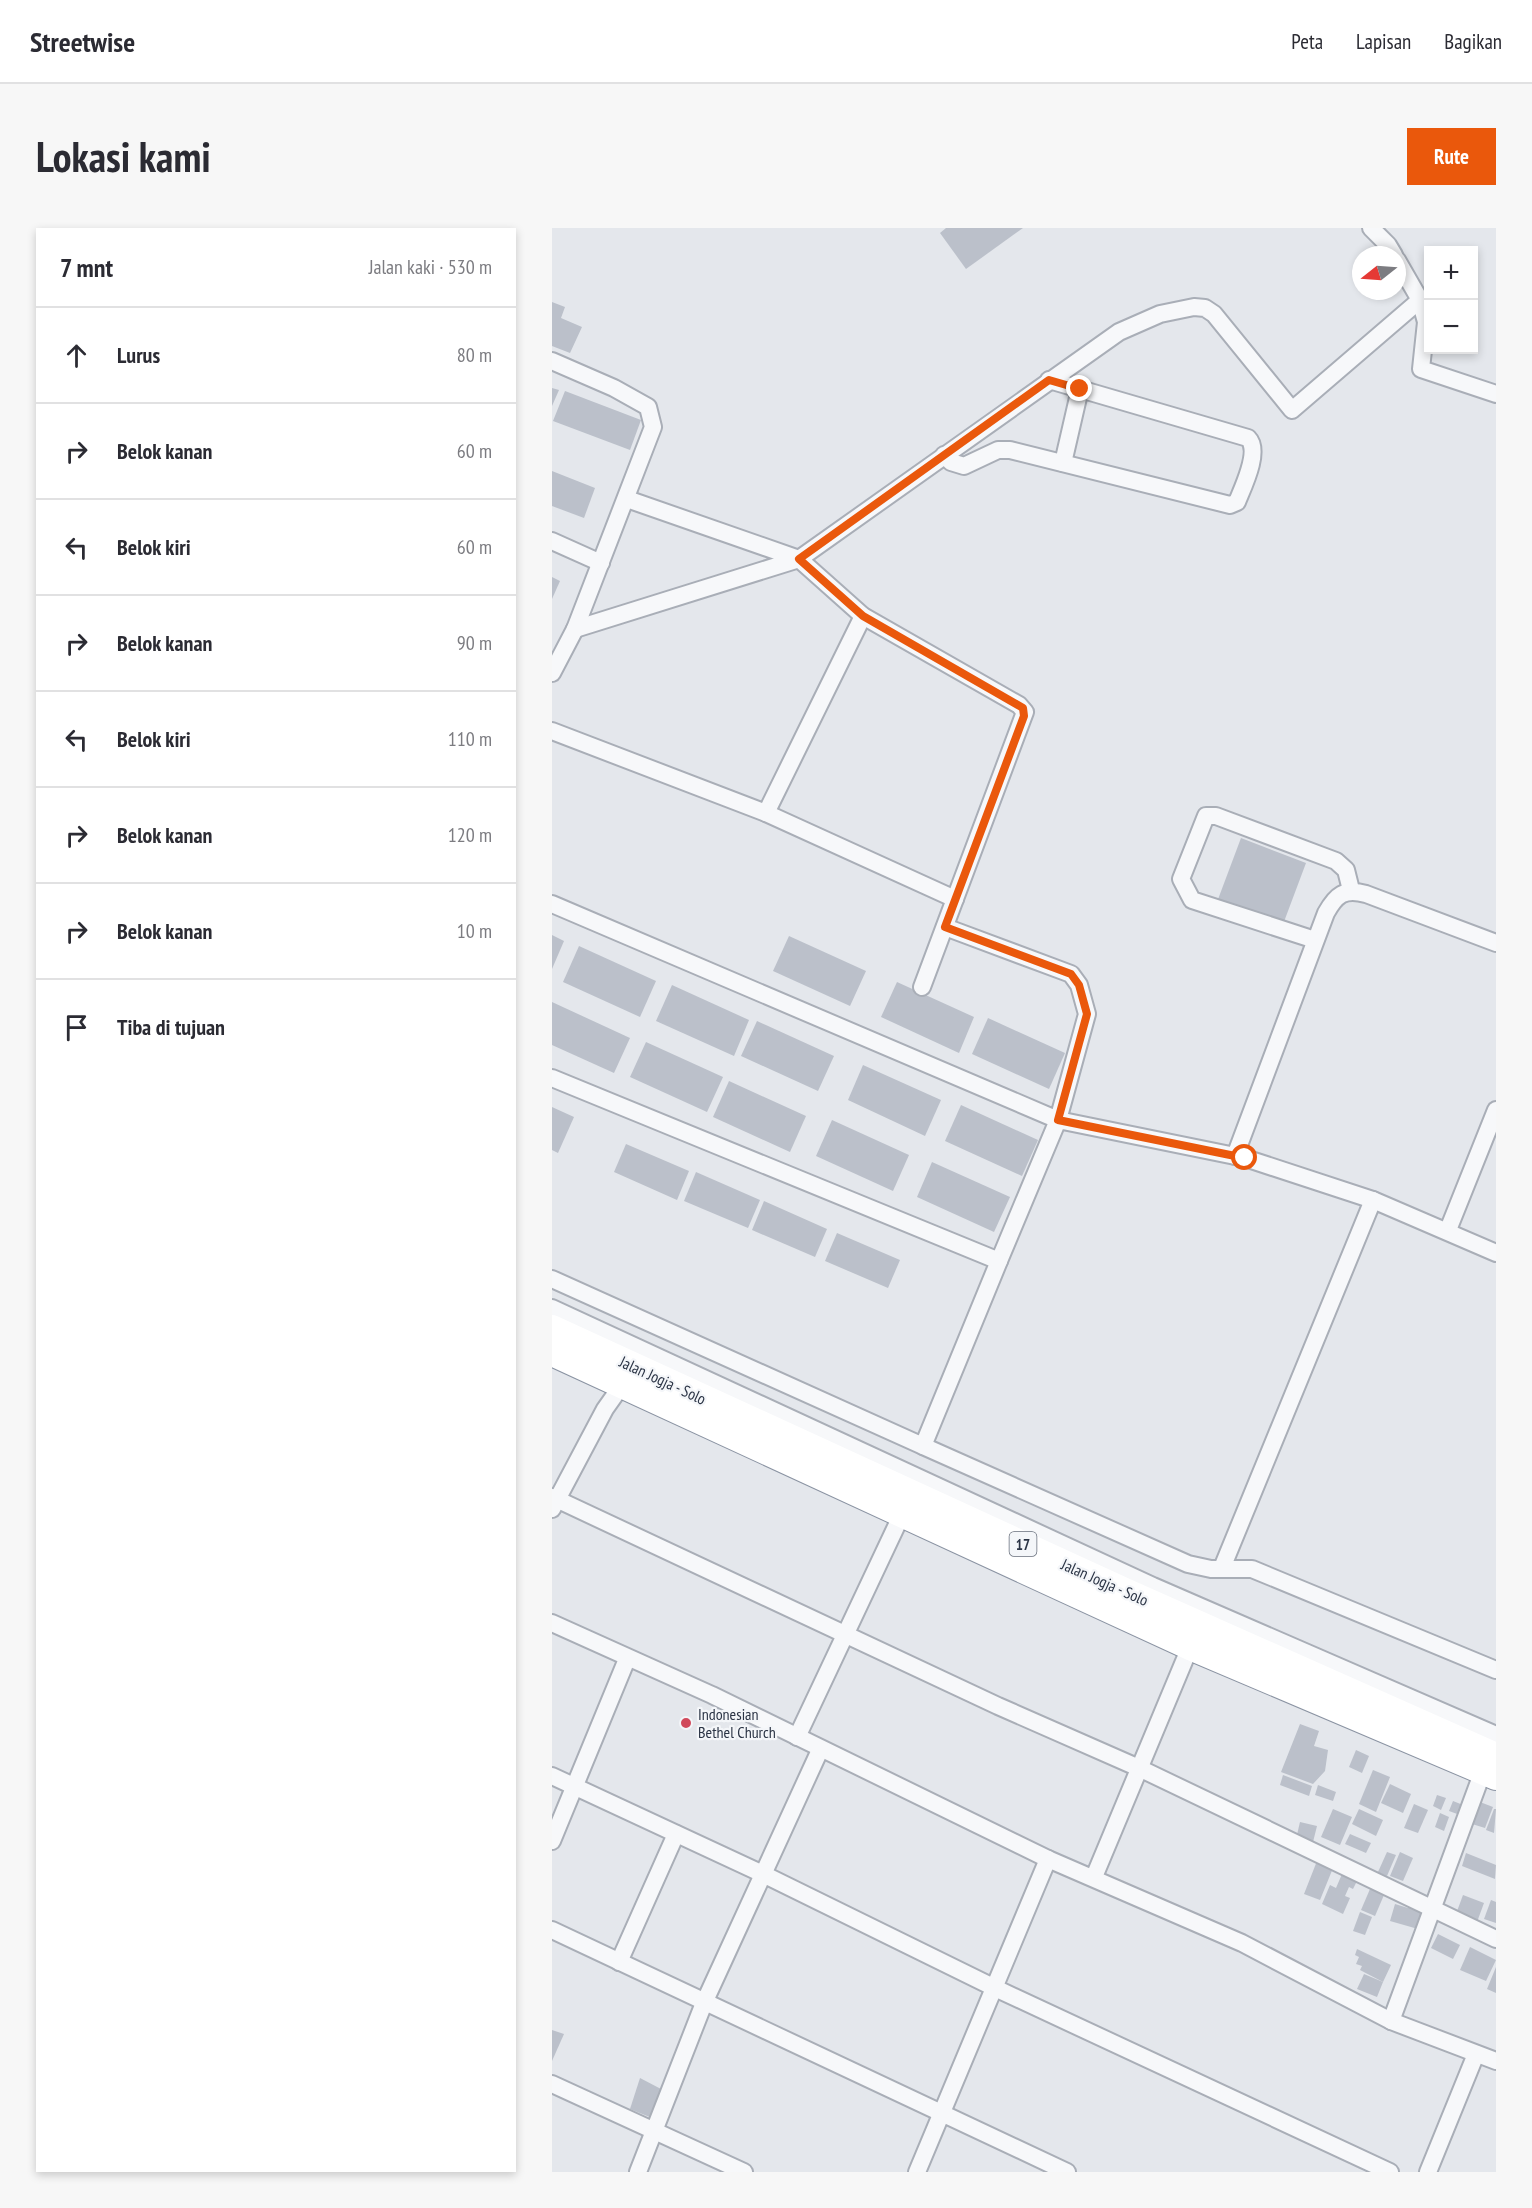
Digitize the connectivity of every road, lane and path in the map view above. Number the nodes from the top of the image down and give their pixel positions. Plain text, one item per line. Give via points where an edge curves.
1 (1371, 228) edge
2 (1389, 246) edge
3 (1406, 276) edge
4 (1420, 300) junction
5 (552, 361) edge
6 (1049, 380) junction
7 (1080, 389) junction
8 (1496, 394) edge
9 (944, 455) junction
10 (1063, 463) junction
11 (627, 499) junction
12 (552, 542) edge
13 (799, 559) junction
14 (601, 563) junction
15 (863, 616) junction
16 (575, 628) junction
17 (552, 673) edge
18 (552, 731) edge
19 (766, 813) junction
20 (1352, 890) junction
21 (955, 899) junction
22 (552, 904) edge
23 (945, 927) junction
24 (1315, 940) junction
25 (1496, 943) edge
26 (922, 987) dead end
27 (552, 1078) edge
28 (1496, 1110) edge
29 (1058, 1120) junction
30 (1235, 1156) junction
31 (1373, 1200) junction
32 (1448, 1230) junction
33 (1496, 1253) edge
34 (999, 1261) junction
35 (552, 1278) edge
36 (552, 1308) edge
37 (552, 1328) edge
38 (552, 1353) edge
39 (622, 1385) junction
40 (923, 1446) junction
41 (554, 1502) edge
42 (903, 1512) junction
43 (1222, 1568) junction
44 (1197, 1614) junction
45 (552, 1623) edge
46 (847, 1636) junction
47 (1190, 1647) junction
48 (627, 1659) junction
49 (1496, 1670) edge
50 (1496, 1736) edge
51 (797, 1737) junction
52 (820, 1750) junction
53 (1139, 1768) junction
54 (1492, 1768) edge
55 (552, 1776) edge
56 (576, 1787) junction
57 (676, 1833) junction
58 (552, 1841) edge
59 (1048, 1859) junction
60 (765, 1875) junction
61 (1094, 1877) junction
62 (1434, 1908) junction
63 (552, 1930) edge
64 (1496, 1939) edge
65 (619, 1962) junction
66 (995, 1988) junction
67 (704, 2003) junction
68 (1391, 2021) junction
69 (1476, 2054) junction
70 (1496, 2061) edge
71 (552, 2084) edge
72 (940, 2113) junction
73 (655, 2131) junction
74 (638, 2172) edge
75 (744, 2172) edge
76 (917, 2172) edge
77 (1067, 2172) edge
78 (1390, 2172) edge
79 (1428, 2172) edge

1 - 2 street
3 - 4 street
4 - 6 street via 1292,410 1206,308 1194,307 1140,320
4 - 8 street via 1426,322 1421,369
5 - 11 street via 648,407 653,427
6 - 7 street
6 - 9 street
7 - 10 street
7 - 10 street via 1248,438 1252,456 1237,502 1230,505
9 - 10 street via 964,466 1004,449
9 - 13 street
11 - 13 street
11 - 14 street
12 - 14 street
13 - 15 street
13 - 16 street
14 - 16 street
15 - 19 street
15 - 21 street via 1025,712
16 - 17 street
18 - 19 street
19 - 21 street
20 - 24 street via 1333,900
20 - 24 street via 1346,870 1336,861 1216,816 1206,816 1181,879 1192,900
20 - 25 street
21 - 23 street
22 - 29 street
23 - 26 street
23 - 29 street via 1071,974 1079,985 1087,1014
24 - 30 street
27 - 34 street
28 - 32 street
29 - 30 street
29 - 34 street
30 - 31 street
31 - 32 street
31 - 43 street
32 - 33 street
34 - 40 street
35 - 40 street
36 - 44 street
37 - 44 highway, Jalan Jogja - Solo / 17
38 - 39 highway, Jalan Jogja - Solo / 17
39 - 41 street
39 - 42 highway, Jalan Jogja - Solo / 17
40 - 43 street via 1188,1564
41 - 46 street
42 - 46 street
42 - 47 highway, Jalan Jogja - Solo / 17
43 - 49 street via 1252,1569
44 - 50 street
44 - 54 highway, Jalan Jogja - Solo / 17
45 - 48 street
46 - 51 street
46 - 53 street
47 - 53 street
47 - 54 highway, Jalan Jogja - Solo / 17
48 - 51 street
48 - 56 street
51 - 52 street
52 - 59 street
52 - 60 street
53 - 61 street
53 - 62 street
54 - 62 street
55 - 56 street
56 - 57 street
56 - 58 street
57 - 60 street
57 - 65 street
59 - 61 street
59 - 66 street
60 - 66 street
60 - 67 street
61 - 68 street via 1242,1943
62 - 64 street
62 - 68 street
63 - 65 street
65 - 67 street
66 - 72 street
66 - 78 street
67 - 72 street
67 - 73 street
68 - 69 street
69 - 70 street
69 - 79 street
71 - 73 street
72 - 76 street
72 - 77 street
73 - 74 street
73 - 75 street

